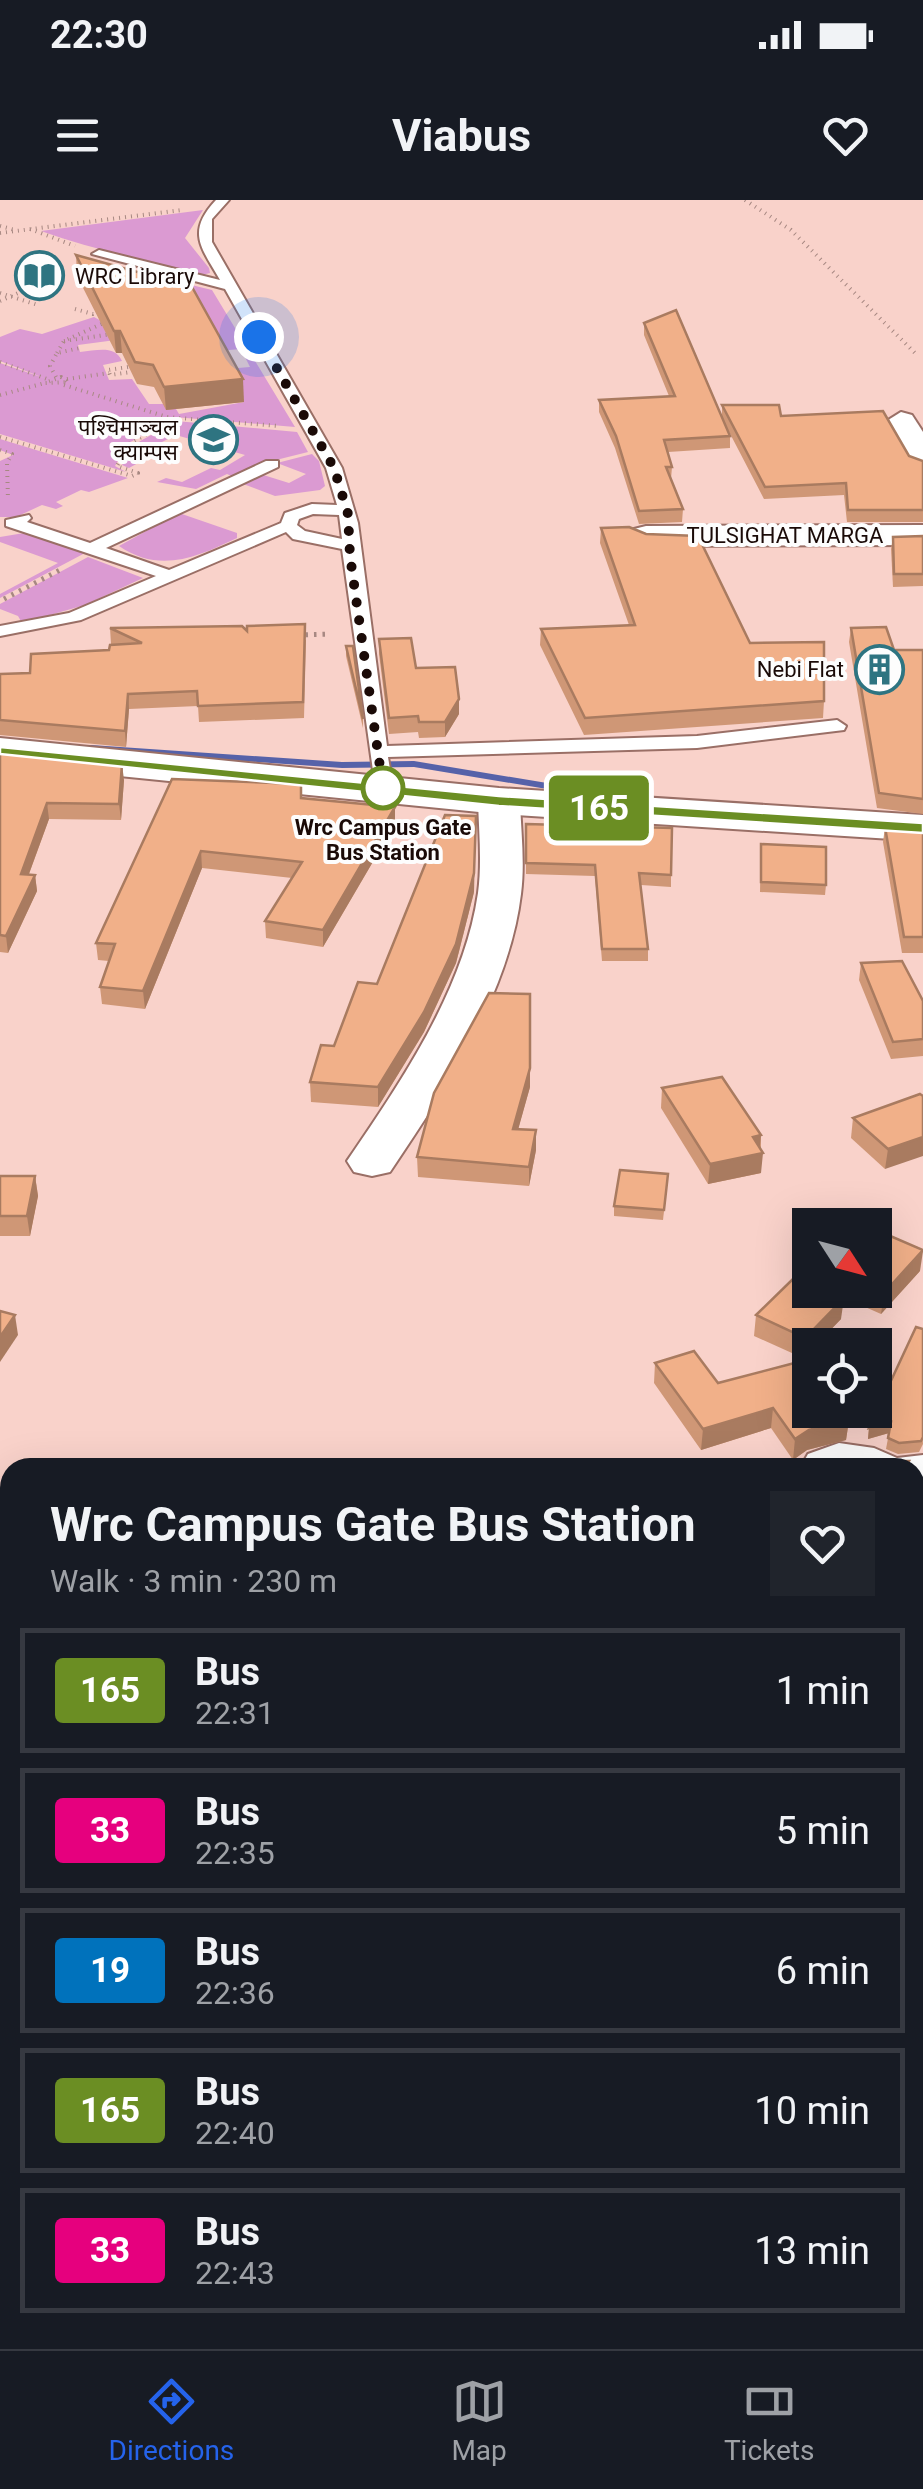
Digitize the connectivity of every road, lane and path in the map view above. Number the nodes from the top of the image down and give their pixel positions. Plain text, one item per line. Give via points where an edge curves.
1 (223, 200) edge
2 (745, 200) edge
3 (182, 210) dead end
4 (0, 226) edge
5 (30, 229) junction
6 (16, 231) junction
7 (0, 233) edge
8 (75, 246) dead end
9 (99, 254) dead end
10 (34, 286) dead end
11 (233, 287) junction
12 (0, 293) edge
13 (12, 296) junction
14 (0, 301) edge
15 (38, 304) dead end
16 (114, 305) edge
17 (75, 309) dead end
18 (96, 313) junction
19 (125, 332) edge
20 (64, 341) junction
21 (80, 348) dead end
22 (57, 353) junction
23 (918, 356) dead end
24 (0, 362) edge
25 (129, 370) edge
26 (56, 378) junction
27 (46, 381) junction
28 (65, 382) junction
29 (0, 396) edge
30 (210, 405) edge
31 (176, 418) junction
32 (208, 421) junction
33 (901, 422) dead end
34 (293, 428) dead end
35 (0, 437) edge
36 (0, 450) edge
37 (923, 459) edge
38 (272, 464) dead end
39 (346, 510) junction
40 (17, 520) joint
41 (289, 526) junction
42 (923, 535) edge
43 (646, 536) edge
44 (350, 546) junction
45 (94, 550) junction
46 (169, 575) junction
47 (0, 601) edge
48 (0, 631) edge
49 (338, 634) dead end
50 (292, 636) edge
51 (837, 726) dead end
52 (0, 751) edge
53 (381, 770) junction
54 (499, 801) junction
55 (923, 828) edge
56 (372, 1161) dead end

1 - 11 lane via 202,233
2 - 23 path via 791,230
3 - 5 path
4 - 6 path
5 - 6 path
5 - 8 path
6 - 7 path
9 - 11 lane
10 - 13 path
11 - 39 lane via 334,468
12 - 13 path
13 - 14 path
13 - 15 path
16 - 18 path
17 - 18 path
18 - 20 path via 112,320
19 - 20 path
20 - 22 path
21 - 22 path
22 - 26 path via 50,366
24 - 27 path
25 - 28 path
26 - 27 path
26 - 28 path
27 - 28 path
27 - 29 path
28 - 31 path
30 - 32 path
31 - 32 path
31 - 35 path via 129,444 117,466 138,473 132,476
32 - 34 path
33 - 37 street
36 - 40 path via 12,454 6,516
38 - 45 lane
39 - 41 lane via 300,512
39 - 44 lane
40 - 45 lane
41 - 44 lane
41 - 46 lane
42 - 43 street, TULSIGHAT MARGA
44 - 53 lane
45 - 46 lane
45 - 47 path
46 - 48 lane via 73,620
49 - 50 path
51 - 53 lane
52 - 53 main road
53 - 54 main road
54 - 55 main road
54 - 56 street via 496,908 467,993 415,1097

